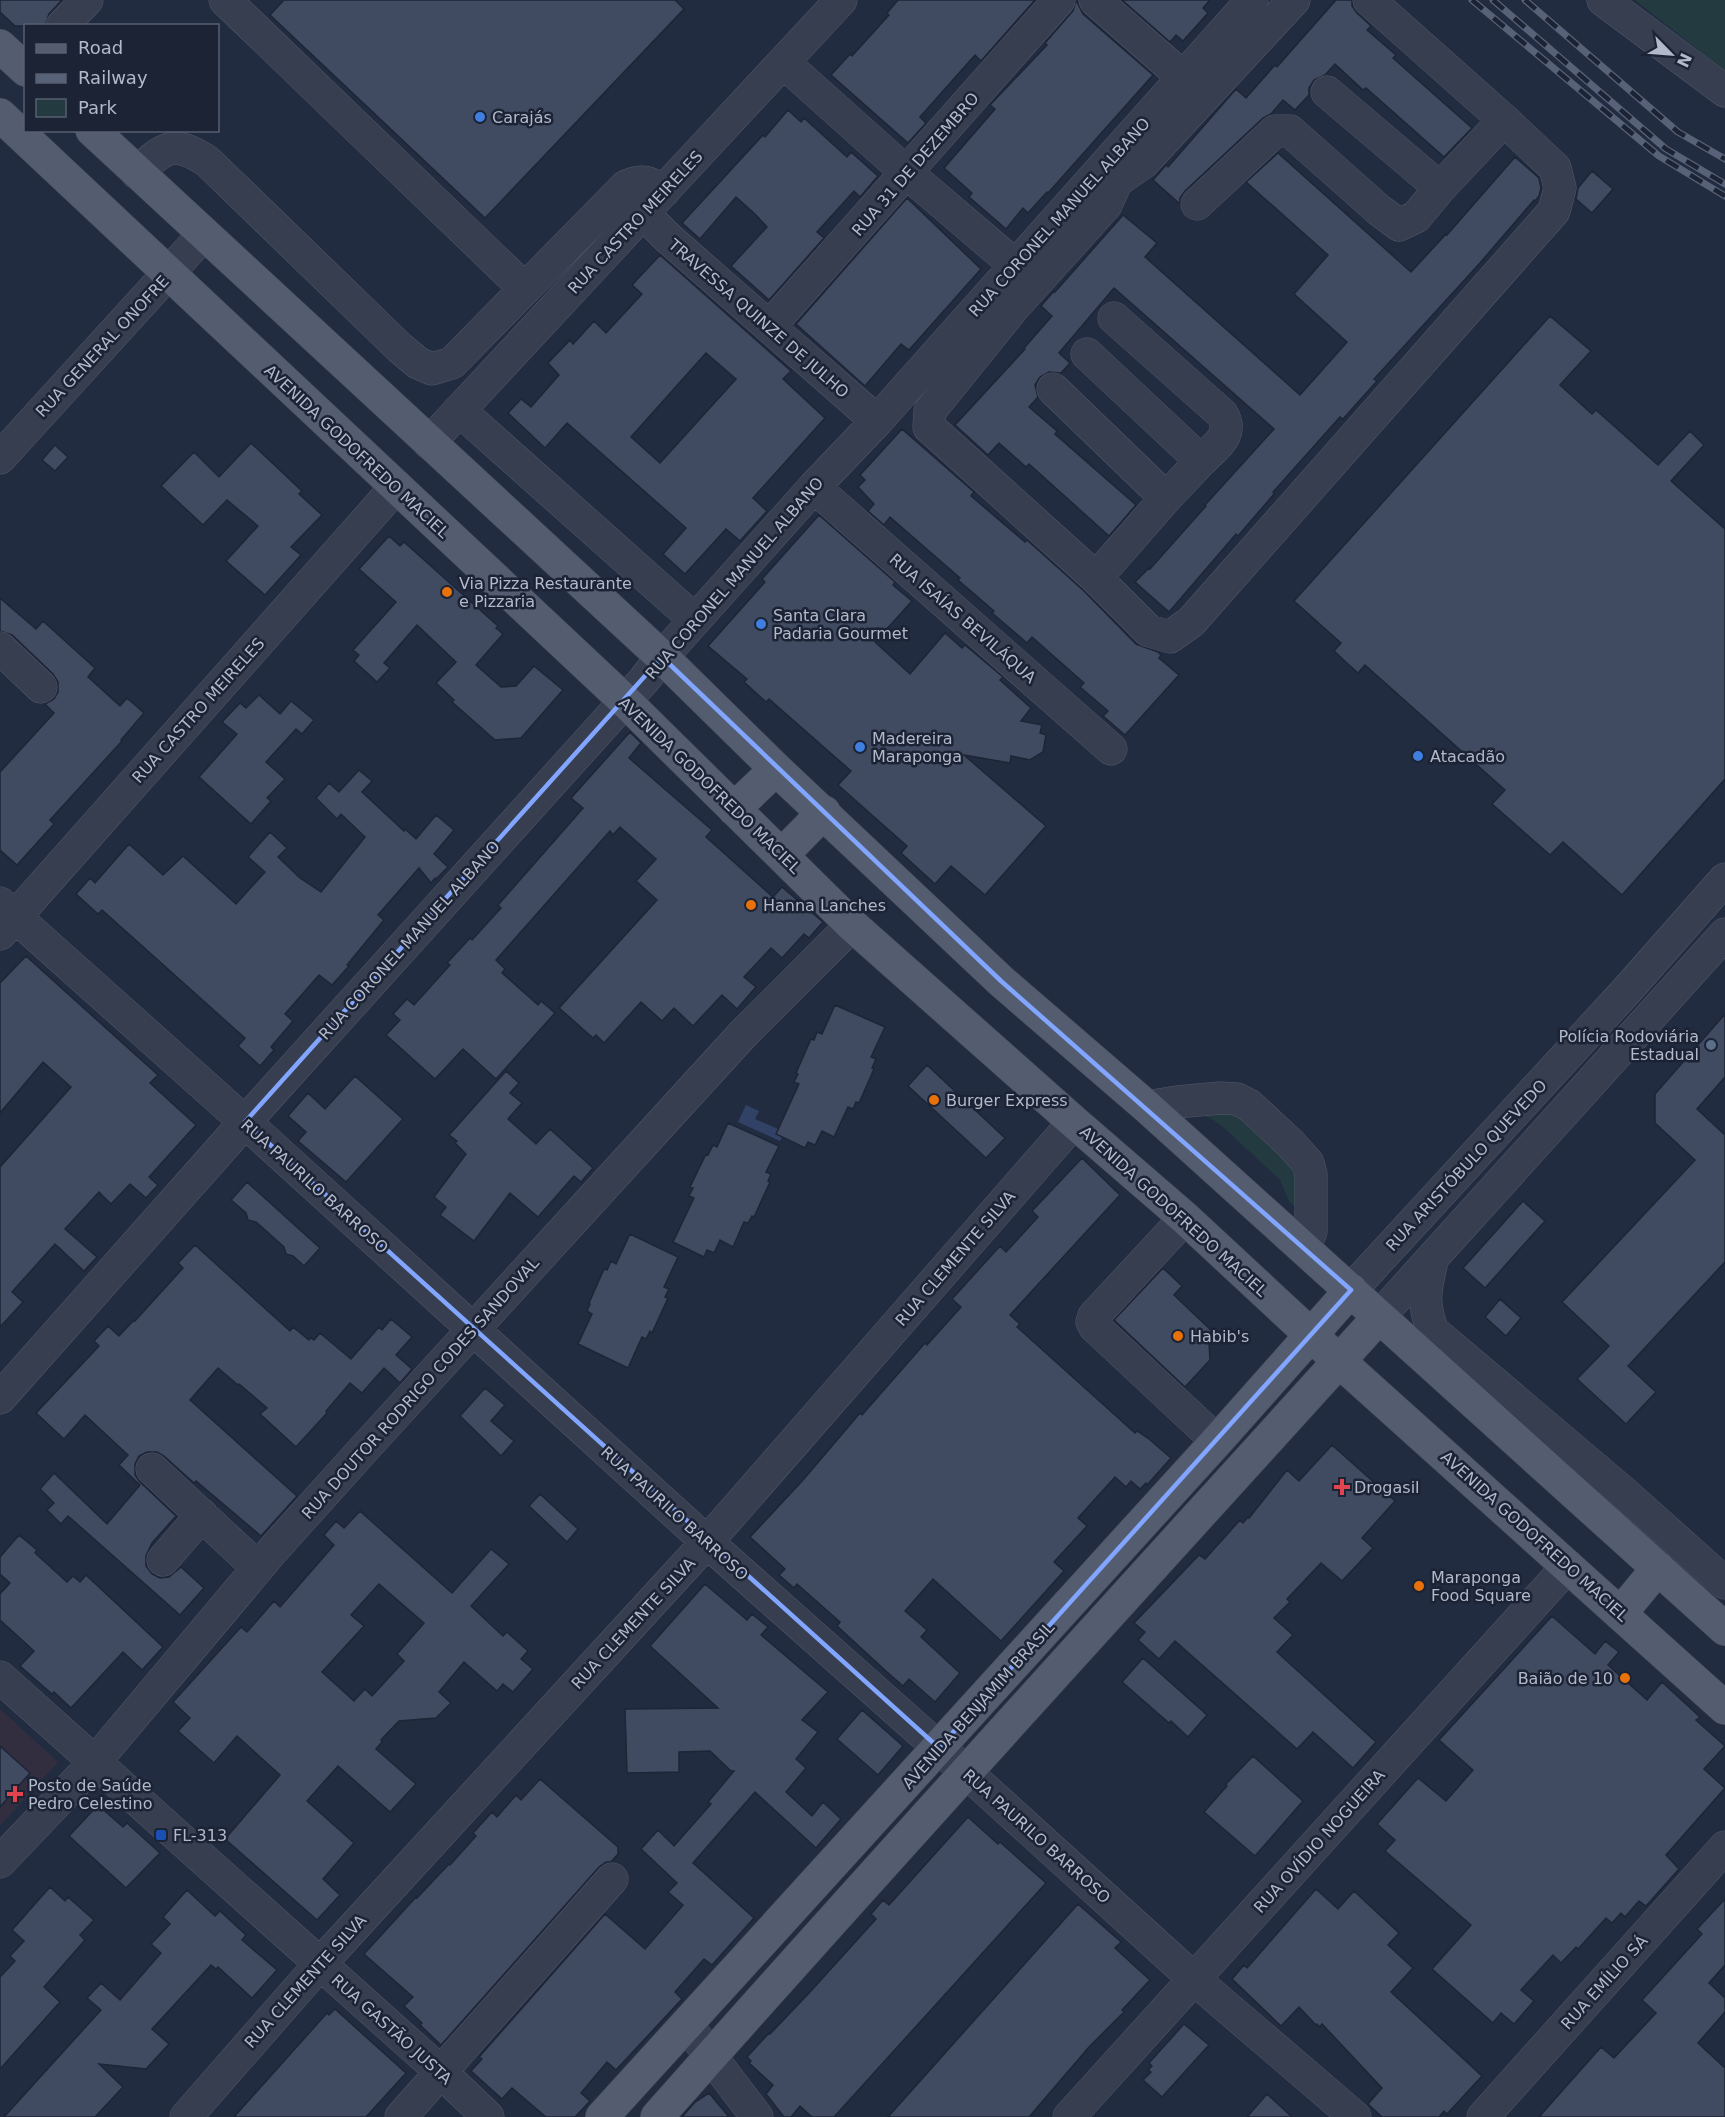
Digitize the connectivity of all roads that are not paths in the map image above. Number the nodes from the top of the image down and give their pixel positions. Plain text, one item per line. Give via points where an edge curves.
1 (87, 0) edge
2 (841, 0) edge
3 (1059, 0) edge
4 (1095, 0) edge
5 (1252, 0) edge
6 (1294, 0) edge
7 (1369, 0) edge
8 (1603, 0) edge
9 (227, 1) edge
10 (64, 24) edge
11 (783, 62) junction
12 (1185, 78) junction
13 (1725, 91) edge
14 (1327, 92) dead end
15 (0, 115) edge
16 (1504, 120) junction
17 (94, 132) edge
18 (137, 173) junction
19 (907, 174) junction
20 (1110, 175) junction
21 (1440, 188) junction
22 (653, 202) junction
23 (1197, 204) dead end
24 (204, 234) junction
25 (1016, 266) junction
26 (169, 274) junction
27 (525, 289) junction
28 (1114, 318) dead end
29 (769, 327) junction
30 (1087, 354) dead end
31 (1053, 389) dead end
32 (459, 410) junction
33 (877, 421) junction
34 (429, 442) junction
35 (0, 458) edge
36 (1201, 461) junction
37 (396, 487) junction
38 (814, 487) junction
39 (1166, 498) junction
40 (1096, 578) junction
41 (695, 620) junction
42 (0, 648) edge
43 (662, 657) junction
44 (41, 687) dead end
45 (625, 701) junction
46 (1111, 749) dead end
47 (776, 769) junction
48 (734, 809) junction
49 (824, 813) junction
50 (782, 855) junction
51 (1725, 879) edge
52 (5, 918) edge
53 (852, 925) junction
54 (1725, 934) edge
55 (1628, 989) junction
56 (1654, 1012) junction
57 (1147, 1107) junction
58 (245, 1122) junction
59 (1074, 1122) junction
60 (1185, 1218) junction
61 (1304, 1248) junction
62 (1432, 1257) junction
63 (1351, 1290) junction
64 (1379, 1317) junction
65 (473, 1331) junction
66 (1311, 1335) junction
67 (1339, 1361) junction
68 (0, 1398) edge
69 (1217, 1442) junction
70 (152, 1468) dead end
71 (202, 1515) junction
72 (707, 1542) junction
73 (1679, 1542) junction
74 (163, 1560) dead end
75 (1568, 1566) junction
76 (258, 1568) junction
77 (1658, 1568) junction
78 (1725, 1583) edge
79 (1620, 1614) junction
80 (1725, 1629) edge
81 (0, 1677) edge
82 (1724, 1704) edge
83 (939, 1748) junction
84 (94, 1762) junction
85 (965, 1771) junction
86 (1725, 1847) edge
87 (0, 1862) edge
88 (612, 1879) dead end
89 (320, 1964) junction
90 (1194, 1979) junction
91 (687, 2025) junction
92 (711, 2056) junction
93 (441, 2072) junction
94 (186, 2117) edge
95 (401, 2117) edge
96 (488, 2117) edge
97 (602, 2117) edge
98 (657, 2117) edge
99 (757, 2117) edge
100 (1069, 2117) edge
101 (1355, 2117) edge
102 (1483, 2117) edge

1 - 10 street
2 - 11 street, RUA CASTRO MEIRELES
3 - 19 street, RUA 31 DE DEZEMBRO
4 - 12 street
5 - 12 street, RUA CORONEL MANUEL ALBANO
6 - 20 street via 1143,163
7 - 16 street
8 - 13 street
9 - 27 street
11 - 19 street
11 - 22 street, RUA CASTRO MEIRELES
12 - 20 street, RUA CORONEL MANUEL ALBANO
14 - 21 street
15 - 26 main road, AVENIDA GODOFREDO MACIEL
16 - 21 street
16 - 40 street via 1555,168 1560,188 1554,211 1191,622 1170,637 1149,631
17 - 18 main road
18 - 24 main road
18 - 27 street via 168,148 195,153 400,348 432,369 452,363
19 - 25 street
19 - 29 street, RUA 31 DE DEZEMBRO
20 - 25 street, RUA CORONEL MANUEL ALBANO
20 - 40 street via 1106,205 1014,307 930,411 929,427
21 - 23 street via 1416,217 1399,225 1290,131 1275,131
22 - 27 street via 643,181 626,187
22 - 29 street, TRAVESSA QUINZE DE JULHO
22 - 32 street, RUA CASTRO MEIRELES
24 - 26 street, RUA GENERAL ONOFRE
24 - 34 main road
25 - 33 street, RUA CORONEL MANUEL ALBANO
26 - 35 street, RUA GENERAL ONOFRE
26 - 37 main road, AVENIDA GODOFREDO MACIEL
28 - 36 street via 1222,414 1228,424 1226,435
29 - 33 street, TRAVESSA QUINZE DE JULHO
30 - 36 street
31 - 39 street
32 - 34 street, RUA CASTRO MEIRELES
32 - 41 street
33 - 38 street, RUA CORONEL MANUEL ALBANO
34 - 43 main road
36 - 39 street
37 - 45 main road, AVENIDA GODOFREDO MACIEL
37 - 52 street, RUA CASTRO MEIRELES
38 - 41 street, RUA CORONEL MANUEL ALBANO
38 - 46 street, RUA ISAÍAS BEVILÁQUA
39 - 40 street
41 - 43 street, RUA CORONEL MANUEL ALBANO
42 - 44 street
43 - 45 street, RUA CORONEL MANUEL ALBANO
43 - 47 main road
45 - 48 main road, AVENIDA GODOFREDO MACIEL
45 - 58 street, RUA CORONEL MANUEL ALBANO
47 - 48 main road
47 - 49 main road
48 - 50 main road, AVENIDA GODOFREDO MACIEL
49 - 50 main road
49 - 57 main road via 1001,981
50 - 53 main road, AVENIDA GODOFREDO MACIEL
51 - 55 street, RUA ARISTÓBULO QUEVEDO
52 - 58 street, RUA PAURILO BARROSO
53 - 59 main road, AVENIDA GODOFREDO MACIEL
53 - 65 street, RUA DOUTOR RODRIGO CODES SANDOVAL via 742,1035
54 - 56 street
55 - 56 street
55 - 63 street, RUA ARISTÓBULO QUEVEDO
56 - 62 street
57 - 61 main road
57 - 61 street via 1220,1098 1237,1099 1248,1105 1308,1163 1311,1232
58 - 65 street, RUA PAURILO BARROSO
58 - 68 street, RUA CORONEL MANUEL ALBANO
59 - 60 main road, AVENIDA GODOFREDO MACIEL
59 - 72 street, RUA CLEMENTE SILVA
60 - 66 main road, AVENIDA GODOFREDO MACIEL
60 - 69 street via 1092,1322
61 - 63 main road
62 - 64 street
62 - 73 street via 1426,1314 1433,1331
63 - 64 main road
63 - 66 main road, AVENIDA BENJAMIM BRASIL
64 - 67 main road
64 - 77 main road
65 - 72 street, RUA PAURILO BARROSO
65 - 76 street, RUA DOUTOR RODRIGO CODES SANDOVAL
66 - 67 main road, AVENIDA GODOFREDO MACIEL
66 - 69 main road, AVENIDA BENJAMIM BRASIL
67 - 75 main road, AVENIDA GODOFREDO MACIEL
67 - 85 main road
69 - 83 main road, AVENIDA BENJAMIM BRASIL
70 - 71 street
71 - 74 street
71 - 76 street
72 - 83 street, RUA PAURILO BARROSO
72 - 89 street, RUA CLEMENTE SILVA
73 - 77 street
73 - 78 street
75 - 79 main road, AVENIDA GODOFREDO MACIEL
75 - 90 street, RUA OVÍDIO NOGUEIRA
76 - 84 street, RUA DOUTOR RODRIGO CODES SANDOVAL
77 - 79 main road
77 - 80 main road
79 - 82 main road, AVENIDA GODOFREDO MACIEL
81 - 84 street, RUA GASTÃO JUSTA
83 - 85 street, RUA PAURILO BARROSO
83 - 91 main road, AVENIDA BENJAMIM BRASIL
84 - 87 street, RUA DOUTOR RODRIGO CODES SANDOVAL
84 - 89 street, RUA GASTÃO JUSTA
85 - 90 street, RUA PAURILO BARROSO
85 - 92 main road
86 - 102 street, RUA EMÍLIO SÁ
88 - 93 street
89 - 93 street, RUA GASTÃO JUSTA
89 - 94 street, RUA CLEMENTE SILVA
90 - 100 street, RUA OVÍDIO NOGUEIRA
90 - 101 street, RUA PAURILO BARROSO
91 - 92 street
91 - 97 main road, AVENIDA BENJAMIM BRASIL
92 - 98 main road
92 - 99 street
93 - 95 street
93 - 96 street, RUA GASTÃO JUSTA

